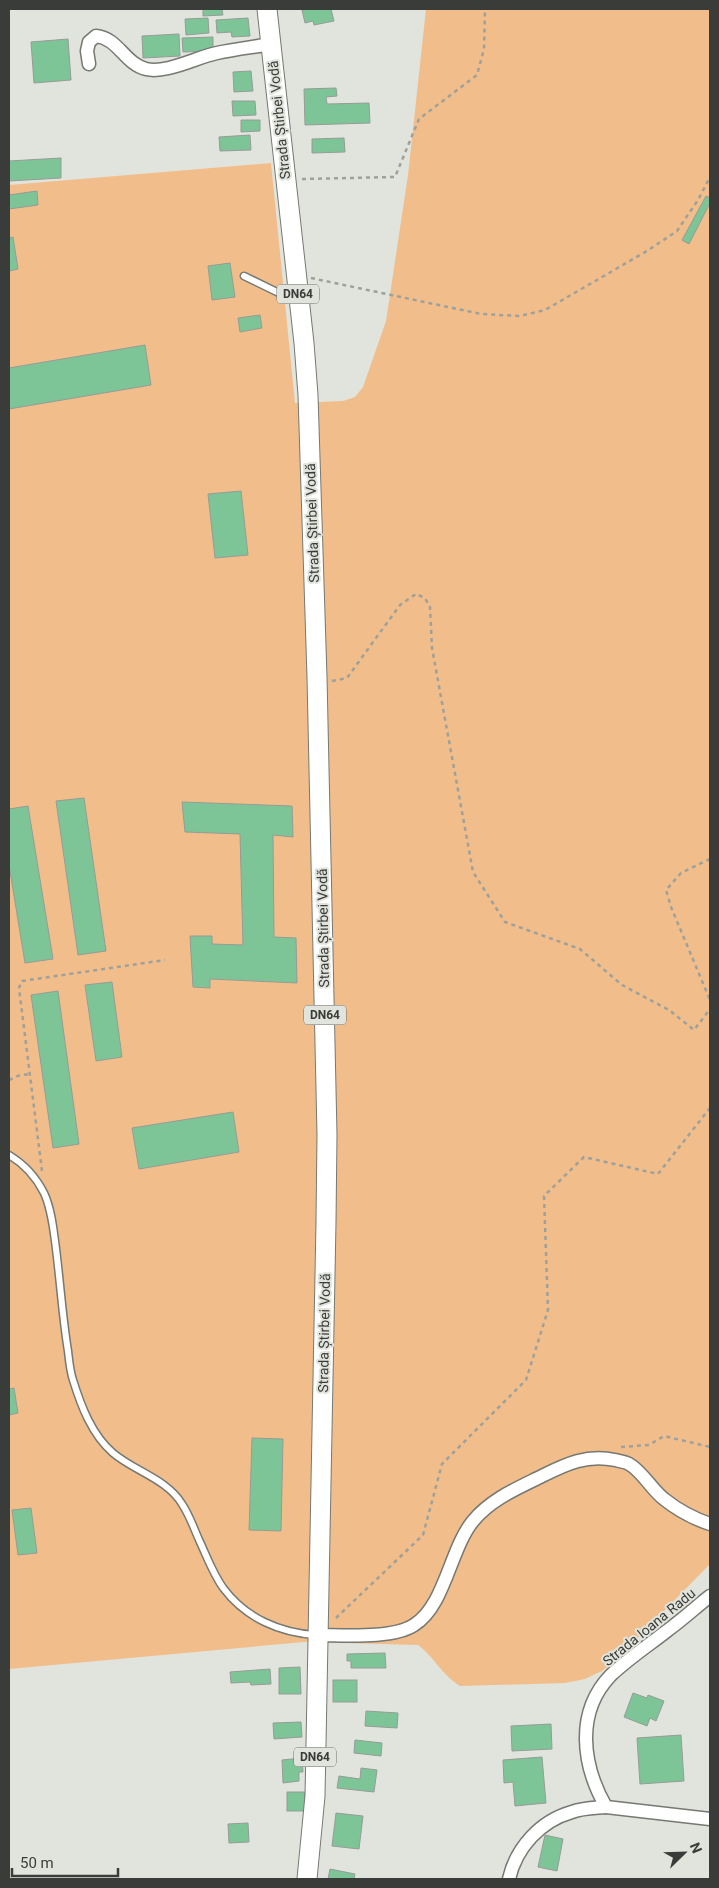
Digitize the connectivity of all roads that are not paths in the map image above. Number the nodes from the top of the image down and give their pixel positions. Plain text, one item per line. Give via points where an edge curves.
1 (267, 9) edge
2 (271, 44) junction
3 (89, 64) dead end
4 (244, 276) dead end
5 (298, 294) junction
6 (9, 1155) edge
7 (710, 1524) edge
8 (710, 1596) edge
9 (317, 1635) junction
10 (606, 1807) junction
11 (710, 1820) edge
12 (307, 1879) edge
13 (509, 1879) edge

1 - 2 main road, Strada Știrbei Vodă / DN64
2 - 3 street via 217,53 166,70 147,70 134,64 105,37 96,36 88,42
2 - 5 main road, Strada Știrbei Vodă / DN64
4 - 5 lane via 281,294
5 - 9 main road, Strada Știrbei Vodă / DN64 via 310,446 326,1135
6 - 9 lane via 34,1176 45,1194 52,1220 72,1378 84,1412 96,1432 112,1452 163,1484 180,1501 223,1587 234,1601 274,1627
7 - 9 street via 688,1516 662,1498 629,1464 582,1459 507,1493 485,1508 462,1538 434,1604 413,1626 384,1634
8 - 10 street, Strada Ioana Radu via 634,1655 610,1677 593,1700 586,1722 585,1742 596,1790
9 - 12 main road, Strada Știrbei Vodă / DN64 via 315,1796
10 - 11 street
10 - 13 street via 572,1811 544,1826 525,1843 513,1863

